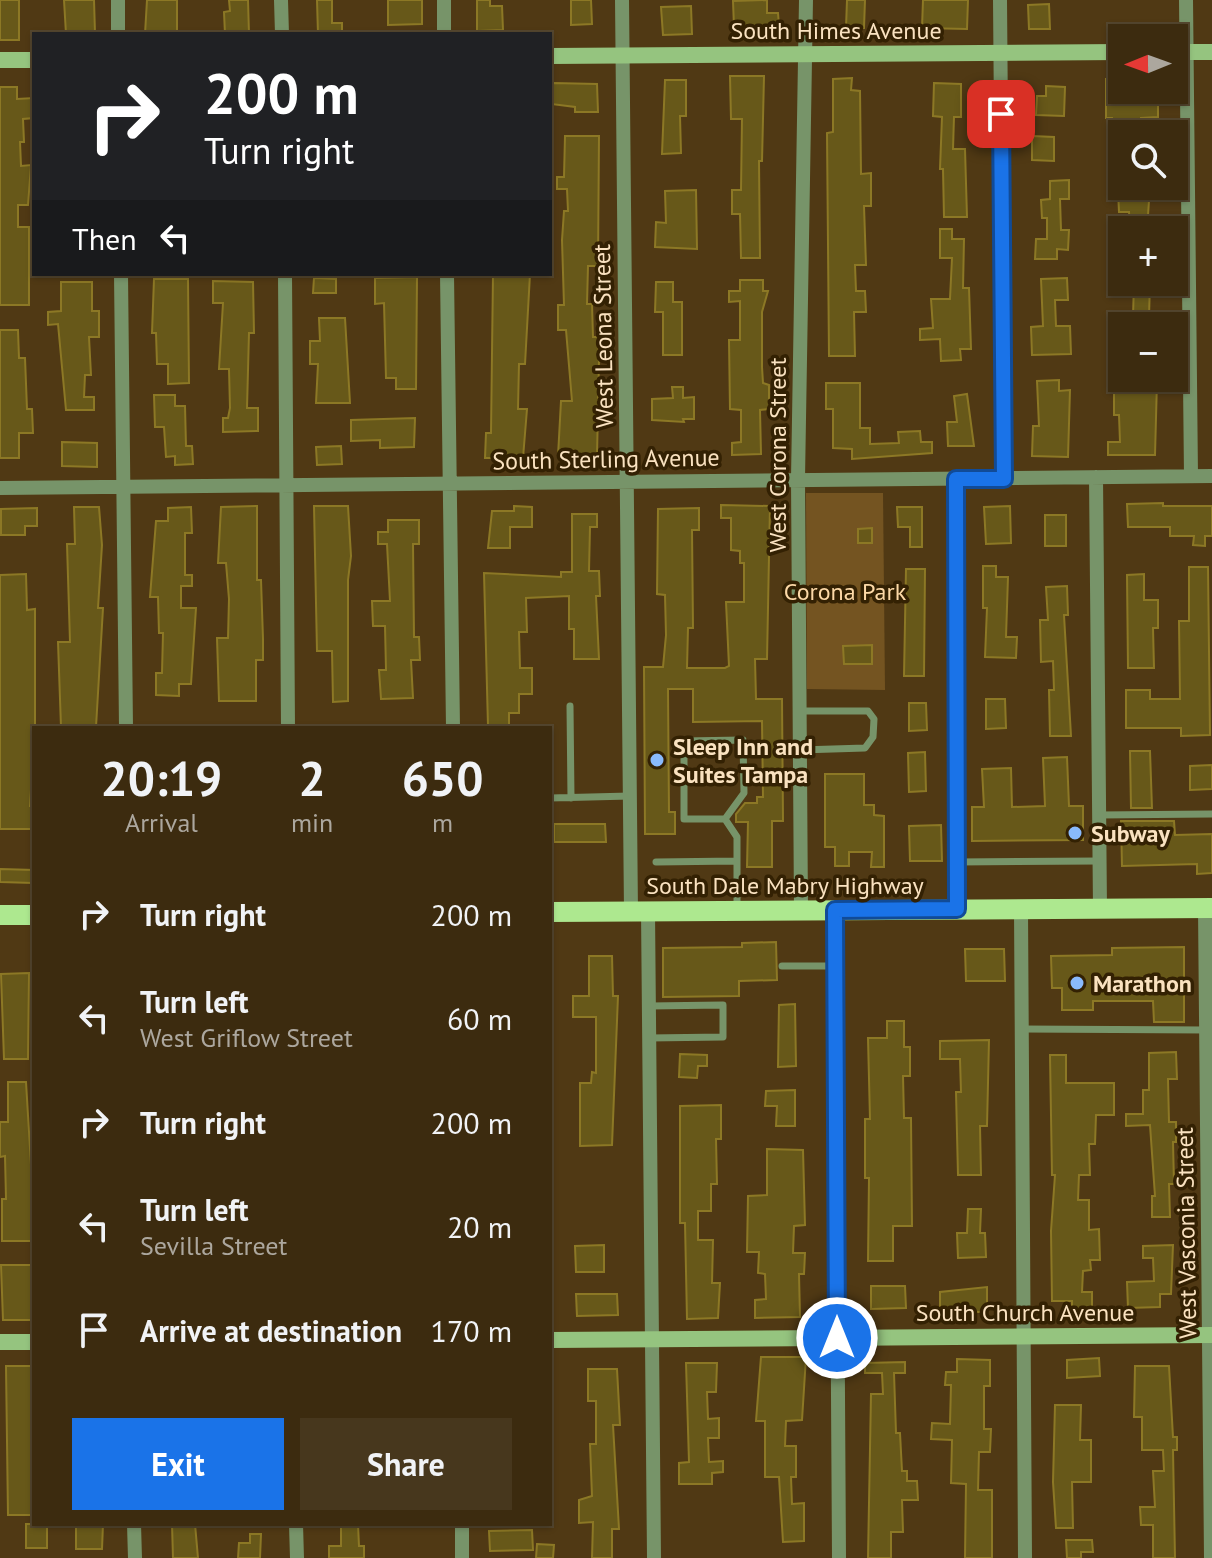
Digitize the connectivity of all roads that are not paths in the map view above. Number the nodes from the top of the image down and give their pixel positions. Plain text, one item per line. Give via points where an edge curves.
1 (118, 0) edge
2 (281, 0) edge
3 (444, 0) edge
4 (622, 0) edge
5 (806, 0) edge
6 (1000, 0) edge
7 (1186, 0) edge
8 (1183, 24) edge
9 (118, 32) edge
10 (282, 32) edge
11 (444, 32) edge
12 (1108, 52) edge
13 (1188, 52) edge
14 (1212, 52) edge
15 (1000, 53) junction
16 (805, 54) junction
17 (623, 55) junction
18 (552, 56) edge
19 (0, 60) edge
20 (32, 60) edge
21 (1181, 104) edge
22 (121, 276) edge
23 (285, 276) edge
24 (447, 276) edge
25 (1191, 476) junction
26 (1212, 476) edge
27 (1096, 477) junction
28 (798, 479) junction
29 (956, 479) junction
30 (1004, 479) junction
31 (627, 480) junction
32 (449, 484) junction
33 (287, 485) junction
34 (123, 486) junction
35 (0, 488) edge
36 (570, 706) dead end
37 (800, 711) junction
38 (126, 726) edge
39 (288, 726) edge
40 (453, 726) edge
41 (800, 750) junction
42 (630, 796) junction
43 (552, 798) edge
44 (571, 798) junction
45 (1212, 814) edge
46 (1099, 815) junction
47 (725, 819) junction
48 (737, 861) junction
49 (1099, 861) junction
50 (656, 862) dead end
51 (957, 862) junction
52 (1100, 908) junction
53 (1208, 908) edge
54 (957, 909) junction
55 (1021, 909) junction
56 (835, 910) junction
57 (737, 911) junction
58 (801, 911) junction
59 (552, 912) edge
60 (639, 912) junction
61 (0, 915) edge
62 (32, 915) edge
63 (782, 966) dead end
64 (836, 966) junction
65 (649, 1006) junction
66 (1022, 1029) junction
67 (1206, 1030) junction
68 (649, 1038) junction
69 (1211, 1335) edge
70 (1024, 1337) junction
71 (837, 1338) junction
72 (652, 1339) junction
73 (552, 1340) edge
74 (0, 1342) edge
75 (32, 1342) edge
76 (134, 1526) edge
77 (296, 1526) edge
78 (462, 1526) edge
79 (135, 1558) edge
80 (297, 1558) edge
81 (462, 1558) edge
82 (654, 1558) edge
83 (839, 1558) edge
84 (1025, 1558) edge
85 (1211, 1558) edge

1 - 9 street
2 - 10 street
3 - 11 street
4 - 17 street, West Leona Street
5 - 16 street, West Corona Street
6 - 15 street
7 - 8 street
12 - 15 street, South Himes Avenue
13 - 14 street
15 - 16 street, South Himes Avenue
15 - 30 street
16 - 17 street, South Himes Avenue
16 - 28 street, West Corona Street
17 - 18 street, South Himes Avenue
17 - 31 street, West Leona Street
19 - 20 street
21 - 25 street
22 - 34 street
23 - 33 street
24 - 32 street
25 - 26 street, South Sterling Avenue
25 - 27 street, South Sterling Avenue
27 - 30 street, South Sterling Avenue
27 - 46 street
28 - 29 street, South Sterling Avenue
28 - 31 street, South Sterling Avenue
28 - 37 street, West Corona Street
29 - 30 street, South Sterling Avenue
29 - 51 street
31 - 32 street, South Sterling Avenue
31 - 42 street, West Leona Street
32 - 33 street, South Sterling Avenue
32 - 40 street
33 - 34 street, South Sterling Avenue
33 - 39 street
34 - 35 street, South Sterling Avenue
34 - 38 street
36 - 44 lane
37 - 41 street, West Corona Street
37 - 41 lane via 868,711 874,719 873,737 865,748
41 - 58 street, West Corona Street
42 - 44 lane
42 - 60 street, West Leona Street
43 - 44 lane
45 - 46 lane
46 - 49 street
47 - 47 lane via 684,819 684,741 743,740 744,793
47 - 48 lane via 737,837
48 - 50 lane
48 - 57 lane
49 - 51 lane
49 - 52 street
51 - 54 street
52 - 53 main road, South Dale Mabry Highway
52 - 55 main road, South Dale Mabry Highway
53 - 67 street, West Vasconia Street
54 - 55 main road, South Dale Mabry Highway
54 - 56 main road, South Dale Mabry Highway
55 - 66 street
56 - 58 main road, South Dale Mabry Highway
56 - 64 street
57 - 58 main road, South Dale Mabry Highway
57 - 60 main road, South Dale Mabry Highway
59 - 60 main road, South Dale Mabry Highway
60 - 65 street, West Leona Street
61 - 62 main road
63 - 64 lane
64 - 71 street
65 - 68 street, West Leona Street
65 - 68 lane via 723,1005 723,1037
66 - 67 lane
66 - 70 street
67 - 69 street, West Vasconia Street
68 - 72 street, West Leona Street
69 - 70 street, South Church Avenue
69 - 85 street, West Vasconia Street
70 - 71 street, South Church Avenue
70 - 84 street
71 - 72 street, South Church Avenue
71 - 83 street
72 - 73 street, South Church Avenue
72 - 82 street, West Leona Street
74 - 75 street
76 - 79 street
77 - 80 street
78 - 81 street

